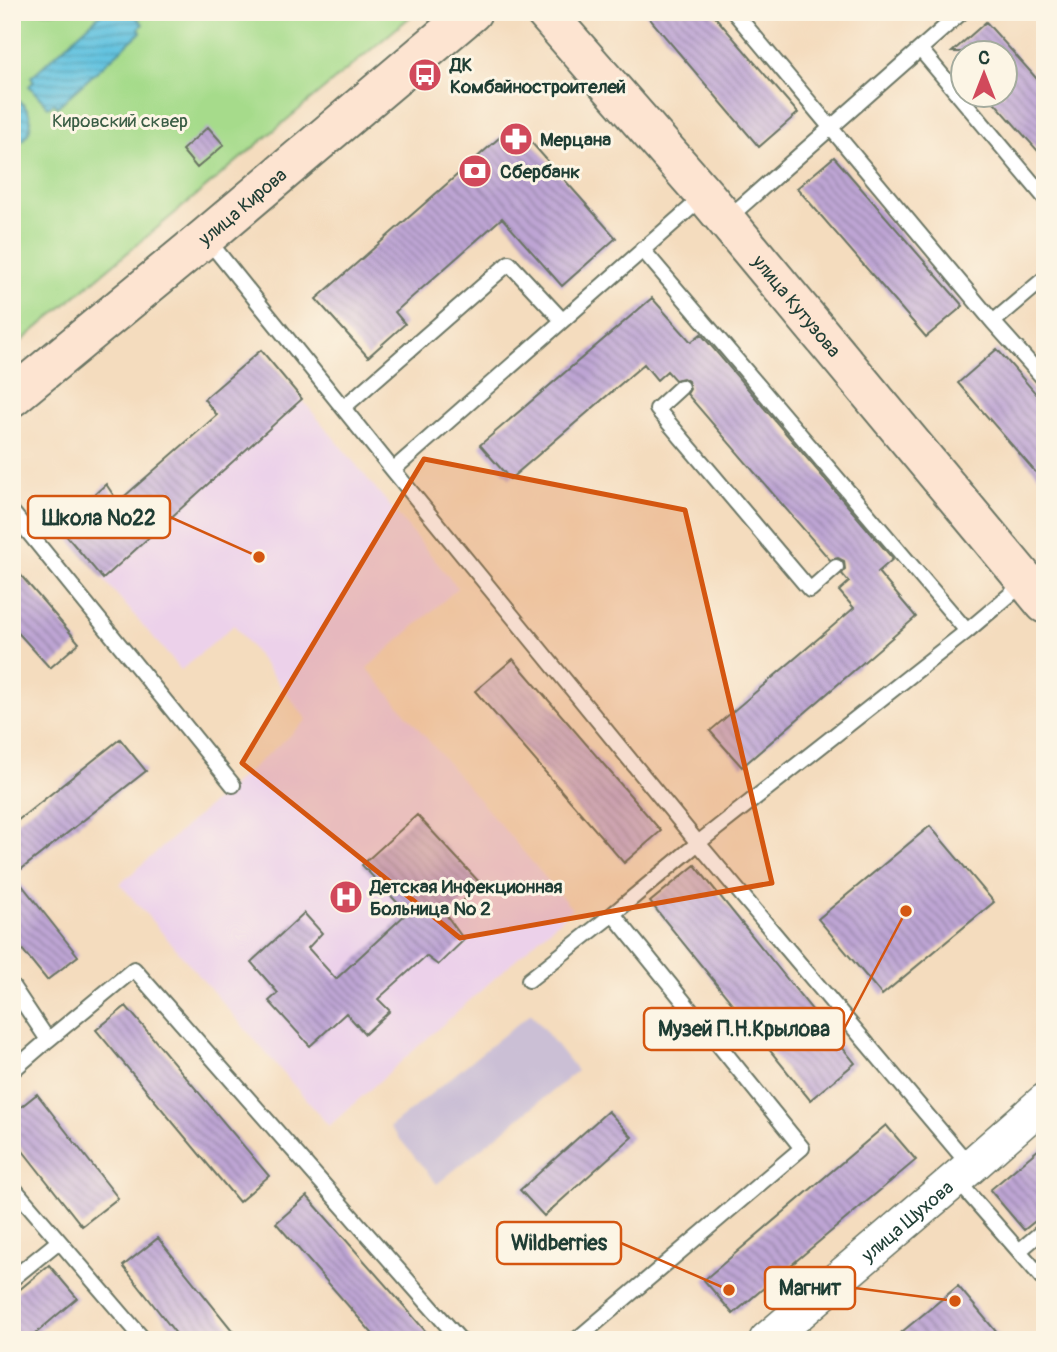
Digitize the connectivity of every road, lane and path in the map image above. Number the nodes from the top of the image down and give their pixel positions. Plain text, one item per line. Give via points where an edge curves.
1 (545, 12) edge
2 (734, 12) edge
3 (962, 12) edge
4 (466, 14) edge
5 (920, 49) junction
6 (830, 128) junction
7 (1045, 198) edge
8 (715, 208) junction
9 (206, 237) junction
10 (642, 249) junction
11 (1045, 278) edge
12 (562, 320) junction
13 (993, 322) junction
14 (1045, 380) edge
15 (681, 387) dead end
16 (12, 397) edge
17 (343, 408) junction
18 (393, 470) junction
19 (12, 512) edge
20 (836, 567) dead end
21 (1035, 593) edge
22 (967, 631) junction
23 (233, 785) dead end
24 (698, 844) junction
25 (613, 914) junction
26 (529, 980) dead end
27 (12, 986) edge
28 (48, 1040) junction
29 (12, 1071) edge
30 (1045, 1101) edge
31 (963, 1173) junction
32 (12, 1185) edge
33 (1045, 1229) edge
34 (59, 1241) junction
35 (1019, 1251) junction
36 (12, 1279) edge
37 (1045, 1281) edge
38 (144, 1340) edge
39 (460, 1340) edge
40 (576, 1340) edge
41 (767, 1340) edge

1 - 8 main road, улица Кутузова
2 - 6 lane
3 - 5 lane
4 - 9 main road, улица Кирова
5 - 6 lane
5 - 7 lane
6 - 8 lane
6 - 13 lane
8 - 10 lane
8 - 21 main road, улица Кутузова
9 - 16 main road, улица Кирова
9 - 17 lane
10 - 12 lane
10 - 22 lane via 723,352
11 - 13 lane
12 - 17 lane via 509,263
12 - 18 lane
13 - 14 lane
15 - 20 lane via 657,409 810,590
17 - 18 lane
18 - 24 lane
19 - 23 lane
21 - 22 lane
22 - 24 lane
24 - 25 lane
24 - 31 lane
25 - 26 lane
25 - 40 lane via 803,1148
27 - 28 lane
28 - 29 lane
28 - 39 lane via 134,969
30 - 31 street, улица Шухова
31 - 35 lane
31 - 41 street, улица Шухова
32 - 34 lane
33 - 35 lane
34 - 36 lane
34 - 38 lane
35 - 37 lane

